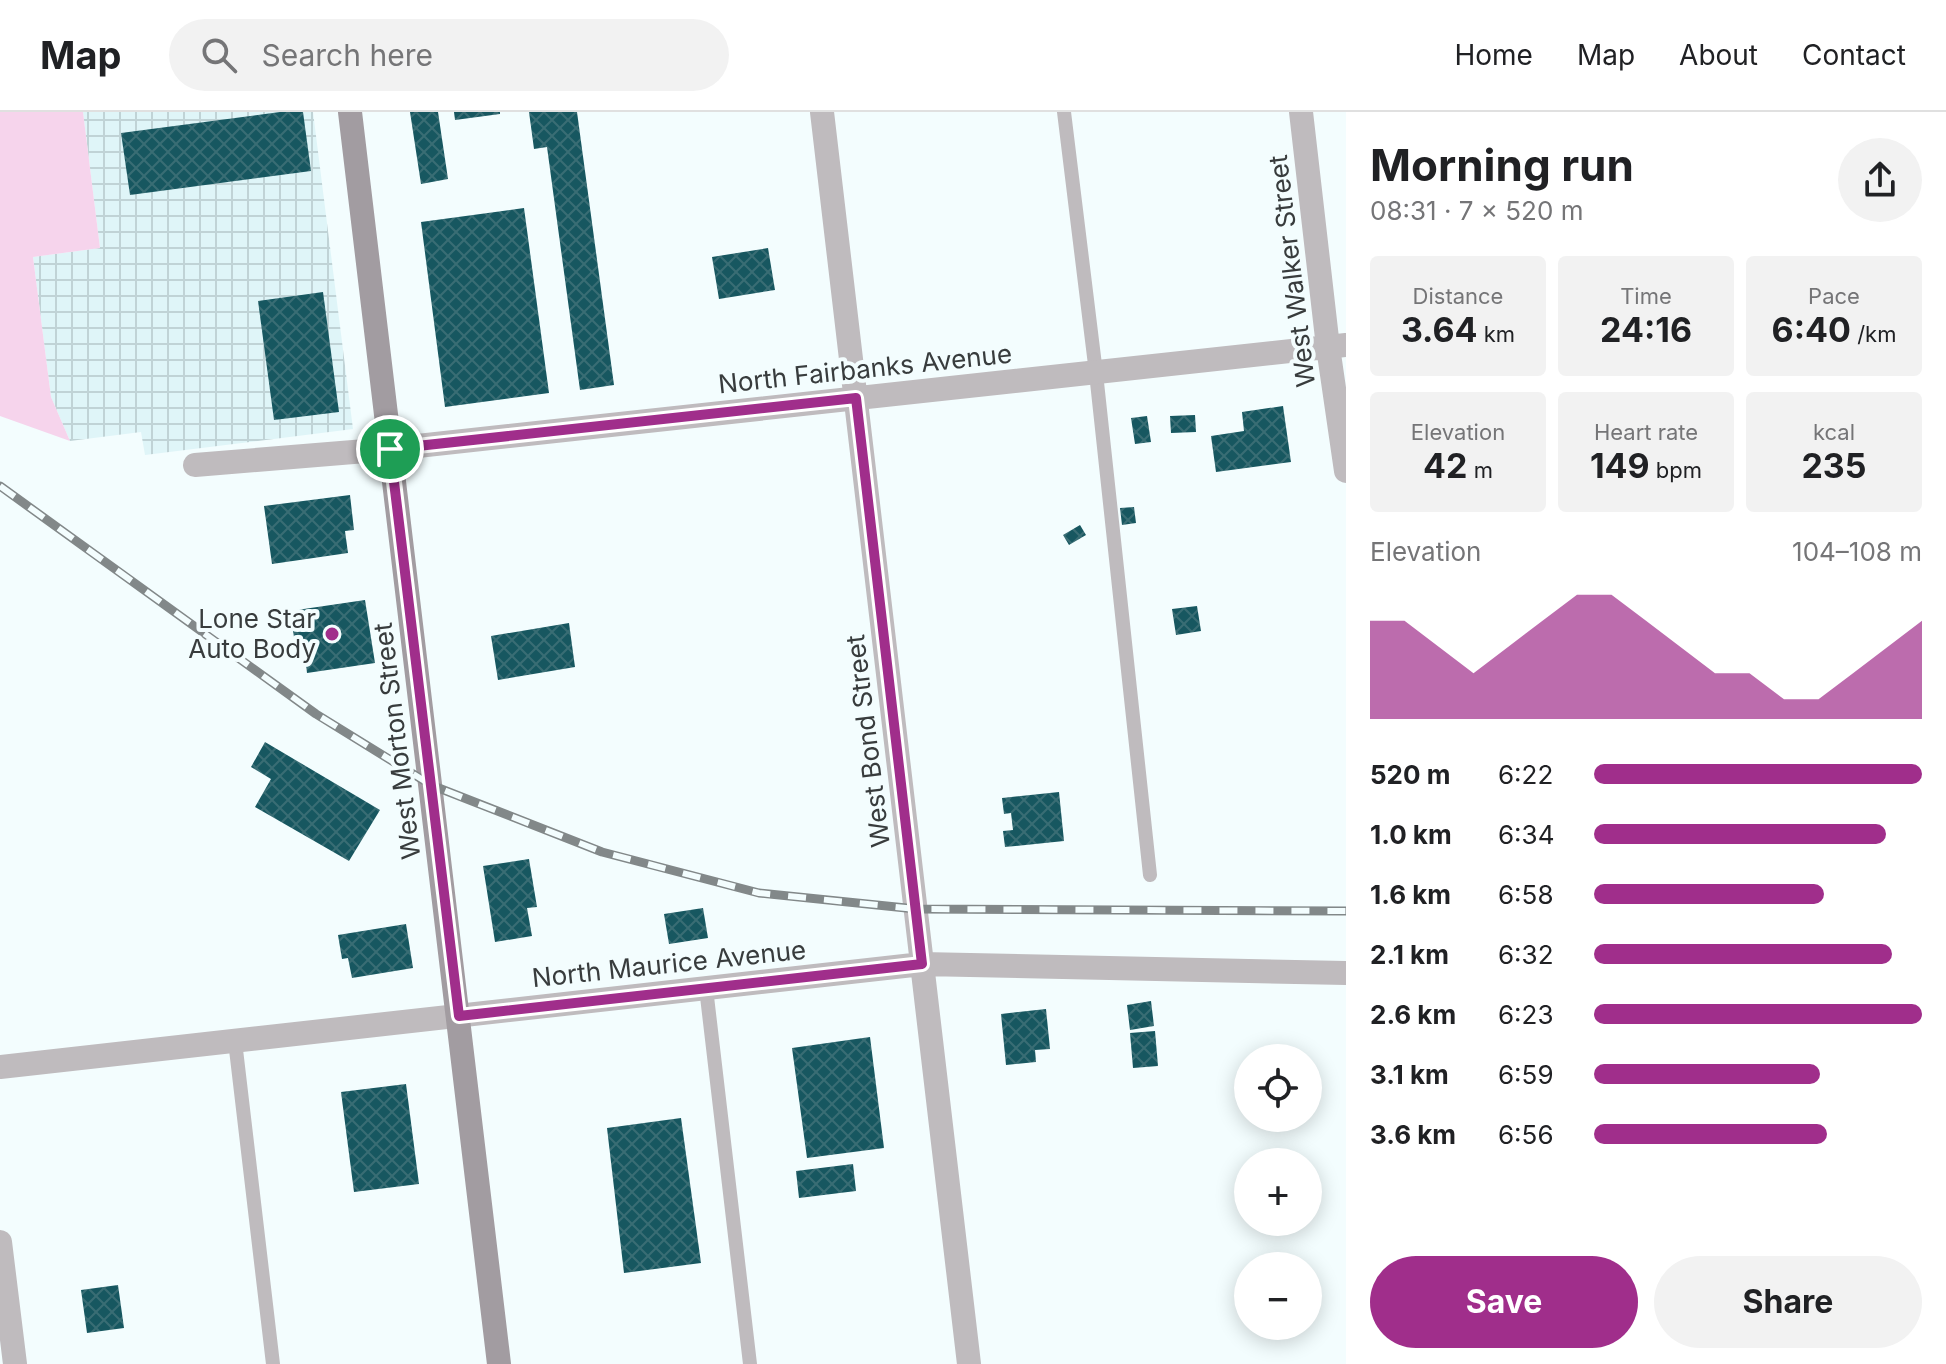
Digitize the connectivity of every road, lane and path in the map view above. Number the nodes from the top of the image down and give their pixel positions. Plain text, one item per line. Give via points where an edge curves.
1 (350, 112) edge
2 (822, 112) edge
3 (1064, 112) edge
4 (1301, 112) edge
5 (1337, 346) edge
6 (1096, 373) junction
7 (856, 398) junction
8 (390, 449) junction
9 (195, 465) dead end
10 (1346, 471) edge
11 (1150, 875) dead end
12 (922, 964) junction
13 (1346, 973) edge
14 (706, 988) junction
15 (459, 1016) junction
16 (235, 1041) junction
17 (0, 1067) edge
18 (0, 1242) edge
19 (15, 1364) edge
20 (273, 1364) edge
21 (499, 1364) edge
22 (750, 1364) edge
23 (969, 1364) edge

1 - 8 main road, West Morton Street
2 - 7 street, West Bond Street
3 - 6 lane
4 - 5 street, West Walker Street
5 - 6 street, North Fairbanks Avenue
5 - 10 street, West Walker Street
6 - 7 street, North Fairbanks Avenue
6 - 11 lane
7 - 8 street, North Fairbanks Avenue
7 - 12 street, West Bond Street
8 - 9 street, North Fairbanks Avenue
8 - 15 main road, West Morton Street
12 - 13 street, North Maurice Avenue
12 - 14 street, North Maurice Avenue
12 - 23 street, West Bond Street
14 - 15 street, North Maurice Avenue
14 - 22 lane
15 - 16 street, North Maurice Avenue
15 - 21 main road, West Morton Street
16 - 17 street, North Maurice Avenue
16 - 20 lane
18 - 19 street

